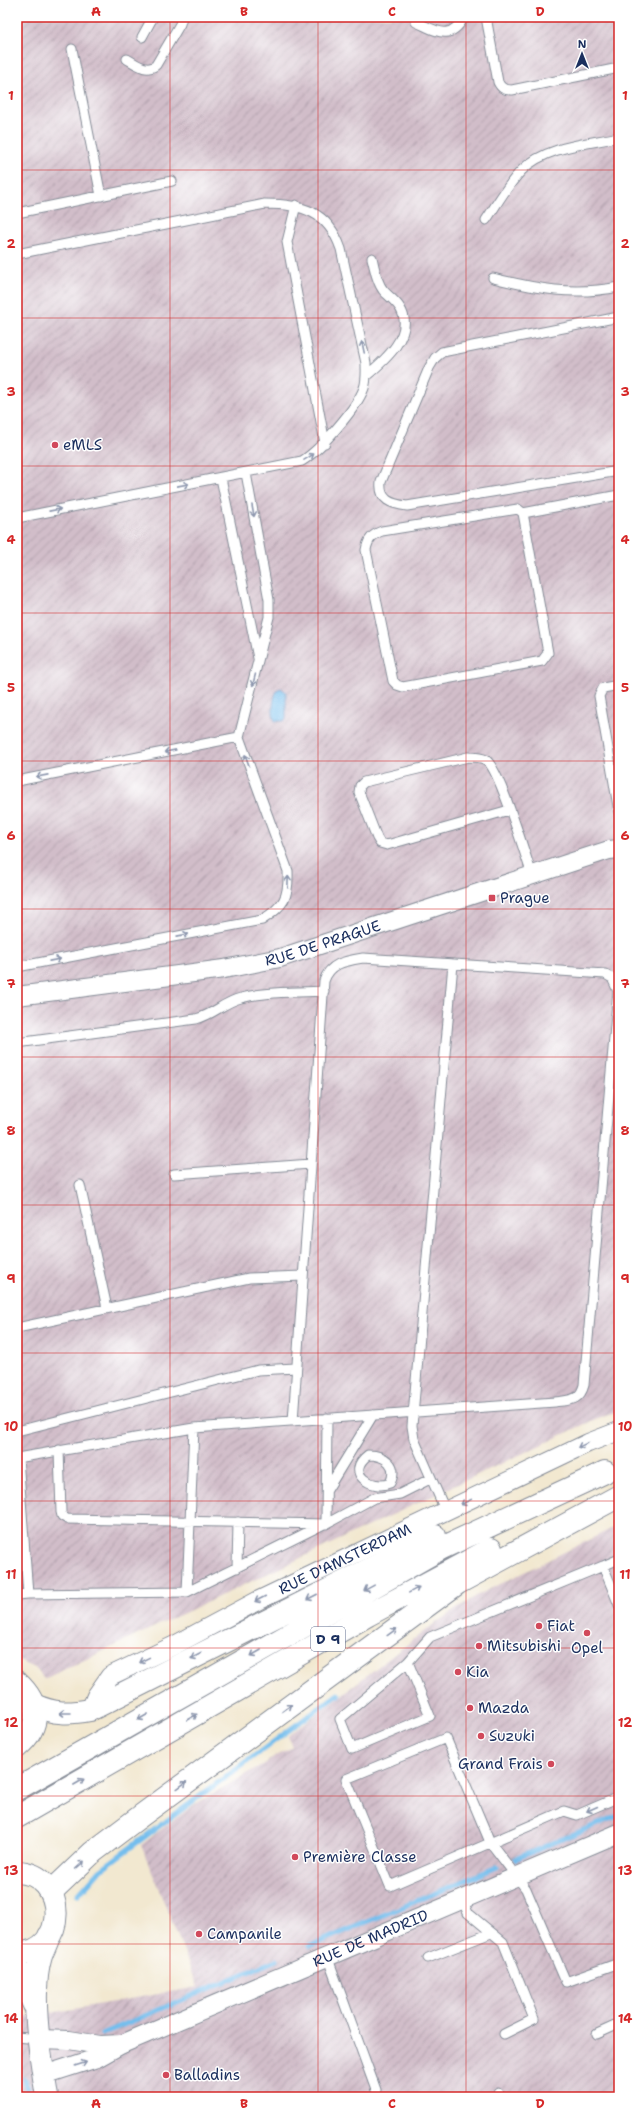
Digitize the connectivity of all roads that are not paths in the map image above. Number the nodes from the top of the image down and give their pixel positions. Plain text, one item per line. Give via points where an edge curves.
1 (153, 17) edge
2 (182, 17) edge
3 (464, 17) edge
4 (486, 17) edge
5 (416, 22) dead end
6 (142, 37) dead end
7 (72, 49) dead end
8 (127, 59) dead end
9 (619, 68) edge
10 (619, 137) edge
11 (172, 181) dead end
12 (101, 196) junction
13 (296, 205) junction
14 (19, 210) edge
15 (486, 220) dead end
16 (17, 254) edge
17 (372, 258) dead end
18 (493, 278) dead end
19 (619, 287) edge
20 (619, 317) edge
21 (366, 376) junction
22 (325, 443) junction
23 (619, 471) edge
24 (246, 473) junction
25 (221, 478) junction
26 (619, 495) edge
27 (522, 512) junction
28 (17, 518) edge
29 (259, 661) junction
30 (619, 686) edge
31 (239, 737) junction
32 (17, 782) edge
33 (509, 810) junction
34 (619, 812) edge
35 (619, 849) edge
36 (532, 875) junction
37 (453, 964) junction
38 (17, 967) edge
39 (324, 991) junction
40 (17, 996) edge
41 (17, 1043) edge
42 (311, 1164) junction
43 (174, 1174) dead end
44 (80, 1185) dead end
45 (303, 1276) junction
46 (107, 1308) junction
47 (17, 1327) edge
48 (296, 1368) junction
49 (412, 1412) junction
50 (373, 1415) junction
51 (327, 1418) junction
52 (293, 1421) junction
53 (194, 1428) junction
54 (17, 1431) edge
55 (619, 1431) edge
56 (59, 1450) junction
57 (17, 1458) edge
58 (612, 1470) edge
59 (430, 1479) junction
60 (378, 1484) dead end
61 (326, 1491) junction
62 (619, 1494) edge
63 (381, 1497) junction
64 (446, 1512) junction
65 (190, 1521) junction
66 (238, 1522) junction
67 (326, 1524) junction
68 (619, 1559) edge
69 (603, 1566) junction
70 (237, 1568) junction
71 (187, 1592) junction
72 (28, 1594) junction
73 (17, 1595) edge
74 (619, 1605) edge
75 (408, 1662) junction
76 (17, 1682) edge
77 (34, 1705) junction
78 (90, 1710) junction
79 (17, 1747) edge
80 (17, 1789) edge
81 (619, 1797) edge
82 (17, 1817) edge
83 (619, 1833) edge
84 (490, 1842) junction
85 (17, 1854) edge
86 (24, 1873) edge
87 (516, 1876) junction
88 (51, 1892) junction
89 (462, 1899) junction
90 (491, 1933) junction
91 (49, 1936) junction
92 (17, 1953) edge
93 (327, 1956) junction
94 (428, 1958) dead end
95 (619, 1963) edge
96 (17, 1968) edge
97 (37, 2009) junction
98 (619, 2024) edge
99 (504, 2034) dead end
100 (597, 2034) dead end
101 (17, 2037) edge
102 (40, 2039) junction
103 (122, 2044) junction
104 (44, 2075) junction
105 (376, 2090) dead end
106 (47, 2097) edge

1 - 6 lane
2 - 8 lane via 156,65 147,69
3 - 5 lane via 454,31 447,33
4 - 9 lane via 498,82 505,90
7 - 12 lane
10 - 15 lane via 554,151 534,160 517,176
11 - 12 lane
12 - 14 lane
13 - 16 lane via 265,204
21 -> 13 lane via 366,363 337,236 320,217
13 - 22 lane via 287,242
17 - 21 lane via 377,281 404,315 404,328 385,361
18 - 19 lane via 536,289 562,292 592,292
20 - 23 lane via 442,352 429,368 381,482 380,490 387,501 407,506
21 - 22 lane via 365,387 360,396
24 -> 22 lane via 302,461
24 - 25 lane
24 -> 29 lane via 269,600 266,632
28 -> 25 lane
25 - 29 lane
26 - 27 lane
27 - 27 lane via 548,653 546,658 542,661 411,686 396,685 393,681 366,550 367,541 382,531 518,509
29 -> 31 lane
30 - 34 lane via 603,688 599,696
31 -> 32 lane
38 -> 31 lane via 262,920 276,911 286,900 288,871
33 - 33 lane via 493,768 487,760 478,757 468,757 364,782 359,792 377,838 380,843 387,845
33 - 36 lane
35 - 36 street, RUE DE PRAGUE
36 - 40 street, RUE DE PRAGUE via 280,958 224,969
37 - 39 lane via 363,958 346,961 333,966 327,972
37 - 49 lane
37 - 49 lane via 605,974 612,978 618,991 584,1385 576,1399
39 - 41 lane via 253,995 229,1002 206,1017
39 - 42 lane
42 - 43 lane
42 - 45 lane
44 - 46 lane
45 - 46 lane via 249,1278
45 - 48 lane
46 - 47 lane
48 - 52 lane
48 - 54 lane via 258,1370
49 - 50 lane
49 - 59 lane via 414,1439
50 - 51 lane
50 - 61 lane
51 - 52 lane
51 - 61 lane
52 - 53 lane
53 - 56 lane
53 - 65 lane
55 -> 64 street, RUE D'AMSTERDAM via 588,1443
56 - 57 lane
56 - 65 lane via 61,1512 67,1519
57 - 72 lane
58 -> 78 main road via 482,1515 403,1551
58 -> 80 main road, D 9 via 442,1548
59 - 63 lane via 400,1494
59 - 64 lane
60 - 63 lane
61 - 67 lane
82 -> 62 main road, D 9 via 453,1568 542,1524
88 -> 62 main road via 93,1852 458,1584
63 - 67 lane
64 -> 78 street, RUE D'AMSTERDAM via 259,1600 110,1676
65 - 66 lane
65 - 71 lane
66 - 67 lane
66 - 70 lane
67 - 70 lane
68 - 69 lane
69 - 74 lane
69 - 75 lane via 430,1637
70 - 71 lane
71 - 72 lane
72 - 73 lane
75 - 75 lane via 430,1716 352,1749 340,1719
76 - 77 main road via 28,1692
78 -> 77 main road via 62,1714
77 - 79 main road via 32,1729
81 -> 84 lane via 577,1815 564,1811
83 - 87 street, RUE DE MADRID
84 - 84 lane via 446,1738 346,1779 390,1886
84 - 87 lane
85 - 86 main road
86 - 88 main road via 43,1882
87 - 89 street, RUE DE MADRID
87 - 95 lane via 526,1889 566,1982
88 - 91 main road via 56,1906 56,1922
89 - 90 lane via 468,1913
89 - 93 street, RUE DE MADRID
90 - 94 lane
90 - 99 lane via 502,1942 534,2019
91 - 92 main road via 38,1948
91 - 97 main road via 38,1972
93 - 103 street, RUE DE MADRID
93 - 105 lane
96 - 97 main road
97 - 102 main road
98 - 100 lane
101 - 102 lane
102 - 103 street, RUE DE MADRID via 100,2045
102 - 104 main road
104 -> 103 street, RUE DE MADRID via 97,2058
104 - 106 main road

